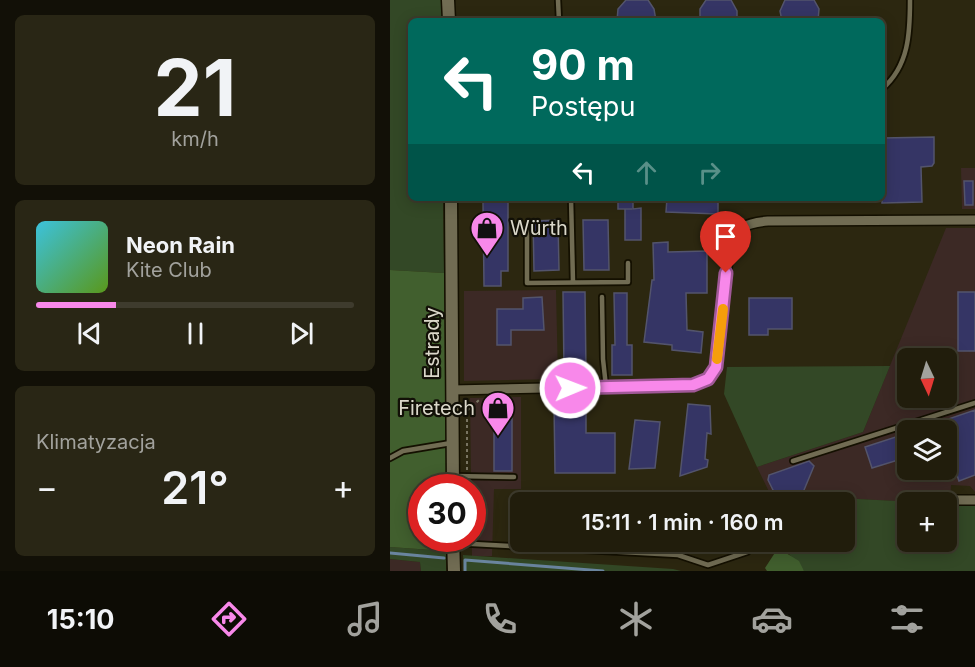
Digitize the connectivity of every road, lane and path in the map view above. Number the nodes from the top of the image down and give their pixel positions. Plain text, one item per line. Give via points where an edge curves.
1 (448, 0) edge
2 (558, 0) edge
3 (910, 0) edge
4 (449, 18) edge
5 (559, 18) edge
6 (885, 86) edge
7 (451, 201) edge
8 (571, 201) edge
9 (975, 220) edge
10 (526, 229) dead end
11 (628, 263) dead end
12 (573, 282) junction
13 (602, 297) dead end
14 (606, 387) junction
15 (452, 390) junction
16 (481, 398) dead end
17 (975, 403) edge
18 (452, 442) junction
19 (390, 458) edge
20 (793, 461) dead end
21 (453, 474) edge
22 (467, 474) edge
23 (486, 476) edge
24 (514, 477) dead end
25 (957, 500) edge
26 (975, 501) edge
27 (486, 543) edge
28 (510, 544) edge
29 (454, 552) edge
30 (630, 552) edge
31 (747, 552) dead end
32 (454, 571) edge

1 - 4 main road
2 - 5 lane
3 - 6 lane via 909,38 903,62
7 - 15 main road, Estrady
8 - 12 lane
9 - 14 street via 768,221 741,226 729,249 713,374 703,383 693,385
10 - 12 lane via 527,283
11 - 12 lane via 628,282
13 - 14 lane
14 - 15 street
15 - 18 main road, Estrady
16 - 22 path via 467,411
17 - 20 lane
18 - 19 lane via 403,451
18 - 21 main road, Estrady
23 - 24 lane
25 - 26 street
27 - 28 lane
29 - 32 main road
30 - 31 lane via 678,555 708,565

